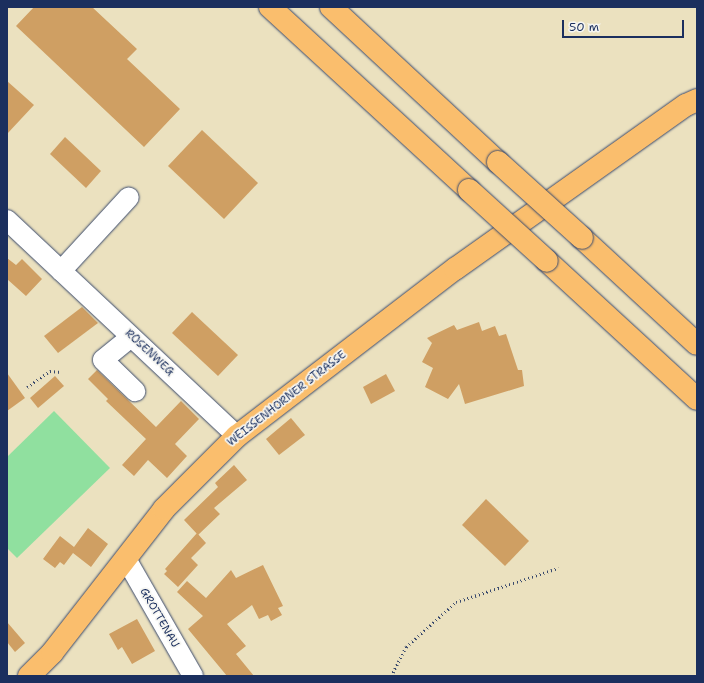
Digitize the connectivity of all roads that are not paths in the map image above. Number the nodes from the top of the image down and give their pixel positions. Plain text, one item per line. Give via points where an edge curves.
1 (270, 7) edge
2 (331, 7) edge
3 (697, 100) edge
4 (129, 197) dead end
5 (7, 220) edge
6 (61, 271) junction
7 (131, 337) junction
8 (697, 344) edge
9 (135, 392) dead end
10 (697, 399) edge
11 (236, 436) junction
12 (126, 559) junction
13 (29, 676) edge
14 (193, 676) edge

1 - 10 main road, bridge
2 - 8 main road, bridge
3 - 11 main road, WEISSENHORNER STRASSE via 686,105 455,269
4 - 6 street
5 - 6 street, ROSENWEG
6 - 7 street, ROSENWEG
7 - 9 street via 103,360
7 - 11 street, ROSENWEG
11 - 12 main road, WEISSENHORNER STRASSE via 164,509
12 - 13 main road, WEISSENHORNER STRASSE via 52,653
12 - 14 street, GROTTENAU

